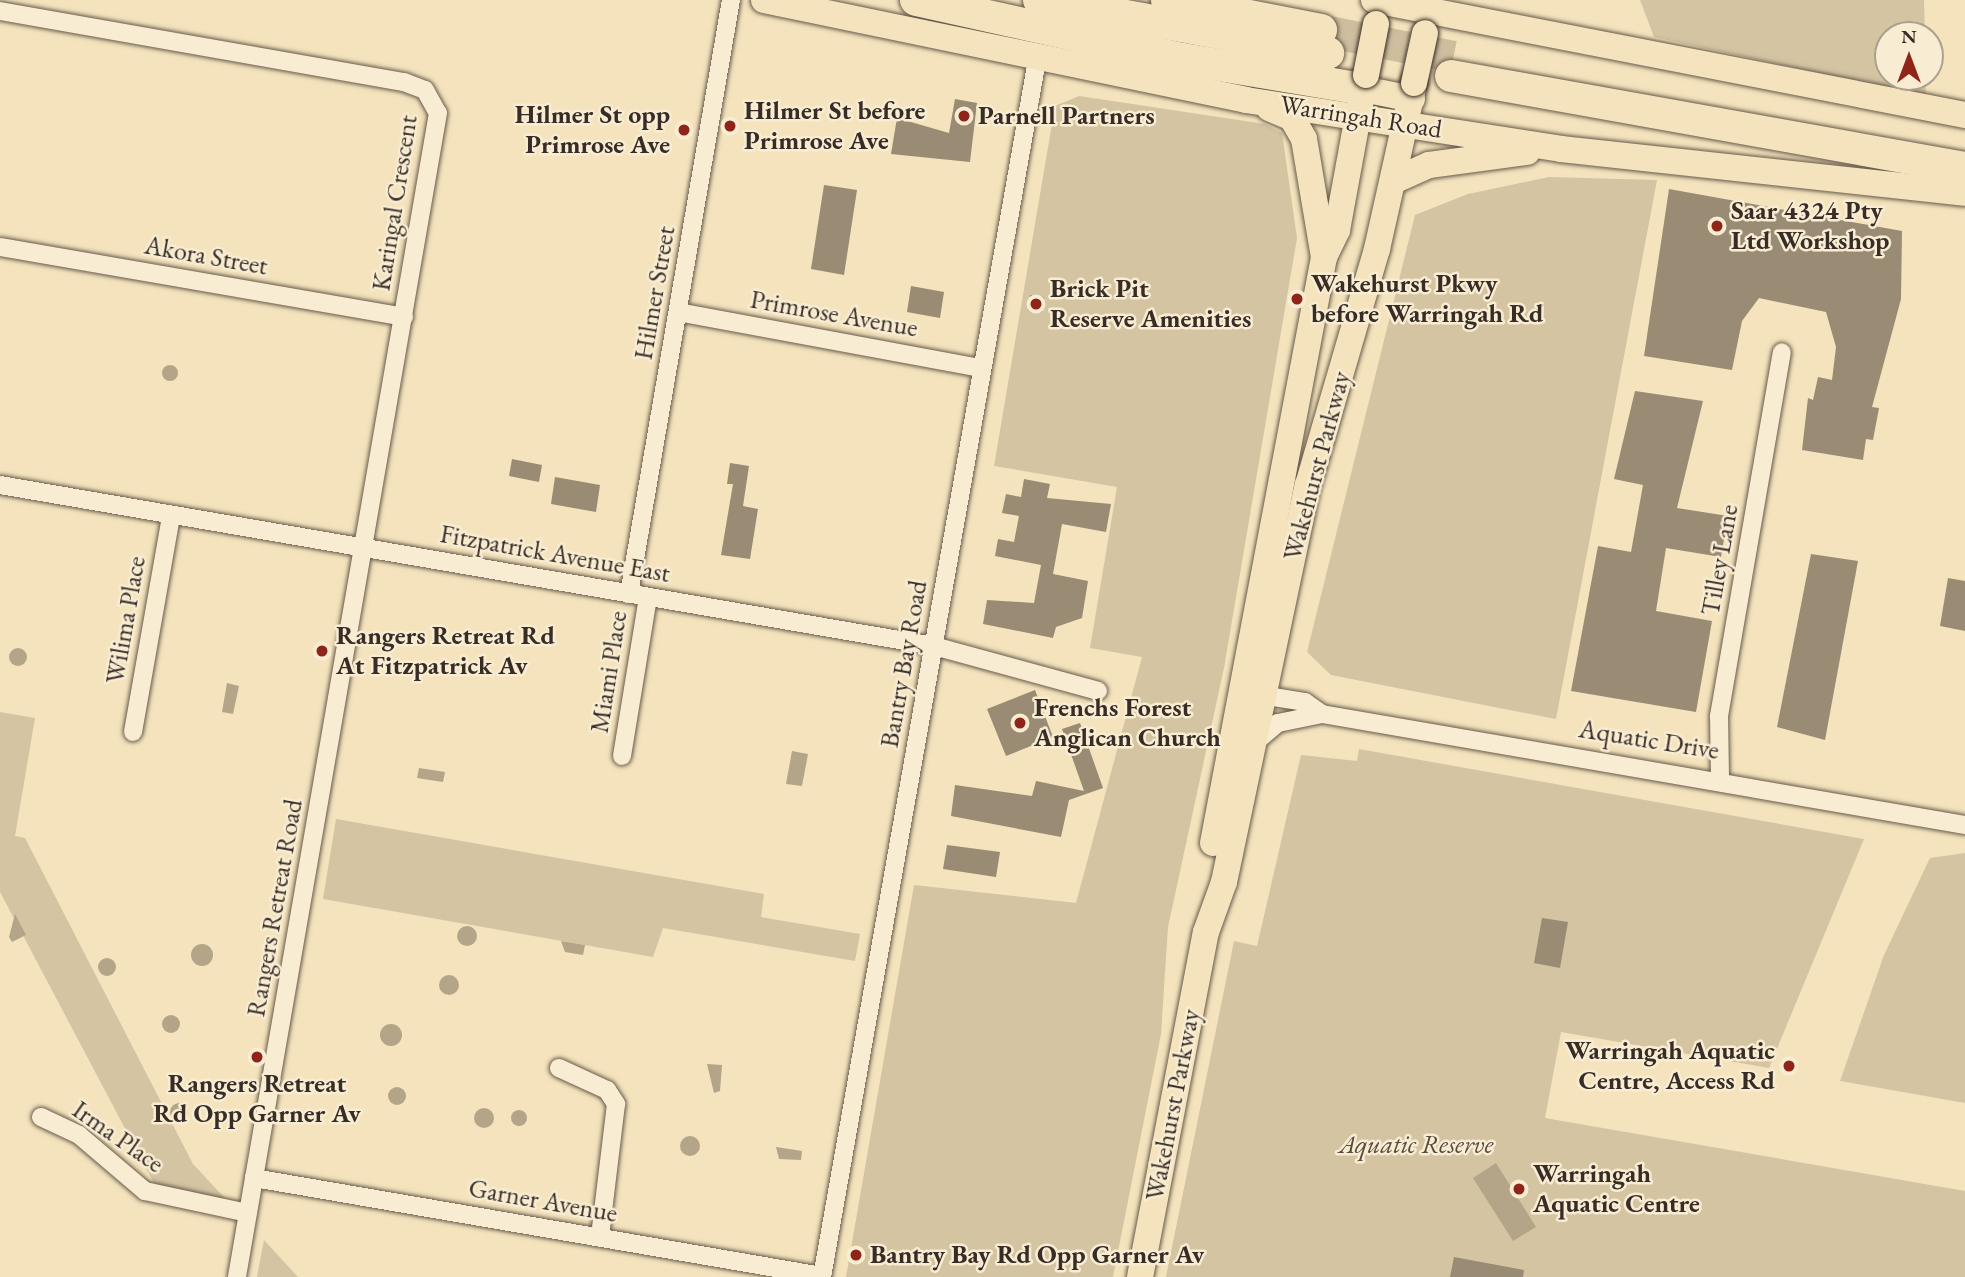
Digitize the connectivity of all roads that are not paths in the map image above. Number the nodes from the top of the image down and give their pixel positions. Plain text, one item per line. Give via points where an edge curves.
1 (731, 0) edge
2 (764, 0) edge
3 (916, 0) edge
4 (1039, 0) edge
5 (1167, 0) edge
6 (1378, 6) edge
7 (0, 12) edge
8 (1428, 15) edge
9 (1037, 60) junction
10 (1362, 93) junction
11 (1245, 100) junction
12 (1411, 102) junction
13 (1965, 115) edge
14 (1965, 148) edge
15 (1561, 149) junction
16 (1965, 168) edge
17 (1393, 181) junction
18 (1965, 193) edge
19 (0, 247) edge
20 (1324, 257) junction
21 (678, 312) junction
22 (404, 317) junction
23 (1782, 352) dead end
24 (981, 368) junction
25 (0, 485) edge
26 (171, 516) junction
27 (364, 547) junction
28 (629, 594) junction
29 (648, 597) junction
30 (934, 646) junction
31 (1098, 691) dead end
32 (1252, 693) junction
33 (1322, 714) junction
34 (132, 732) dead end
35 (1251, 746) junction
36 (622, 756) dead end
37 (1720, 778) junction
38 (1965, 825) edge
39 (1206, 932) junction
40 (559, 1068) dead end
41 (41, 1117) dead end
42 (254, 1178) junction
43 (248, 1213) junction
44 (600, 1237) junction
45 (237, 1277) edge
46 (822, 1277) edge
47 (1140, 1277) edge

1 - 21 street, Hilmer Street
2 - 9 main road, Warringah Road
3 - 10 highway
4 - 5 highway via 1329,43
6 - 8 main road
6 - 10 main road, Wakehurst Parkway, bridge
7 - 22 street, Karingal Crescent via 425,90 435,104 437,126
8 - 12 main road, Wakehurst Parkway, bridge
8 - 13 main road
9 - 11 main road, Warringah Road
9 - 24 street, Bantry Bay Road
10 - 11 main road, Warringah Road
10 - 12 main road, Warringah Road
10 - 20 main road, Wakehurst Parkway via 1337,230
11 - 20 main road via 1298,125
12 - 15 main road, Warringah Road
12 - 17 main road, Wakehurst Parkway
14 - 16 highway via 1452,66
15 - 17 main road via 1429,165
15 - 18 main road, Warringah Road
17 - 32 main road, Wakehurst Parkway
19 - 22 street, Akora Street
20 - 32 main road, Wakehurst Parkway
21 - 24 street, Primrose Avenue
21 - 28 street, Hilmer Street
22 - 27 street, Karingal Crescent
23 - 37 street, Tilley Lane via 1719,716
24 - 30 street, Bantry Bay Road
25 - 26 street, Fitzpatrick Avenue East
26 - 27 street, Fitzpatrick Avenue East
26 - 34 street, Wilima Place
27 - 28 street, Fitzpatrick Avenue East
27 - 42 street, Rangers Retreat Road
28 - 29 street, Fitzpatrick Avenue East
29 - 30 street, Fitzpatrick Avenue East
29 - 36 street, Miami Place
30 - 31 street, Fitzpatrick Avenue East
30 - 46 street, Bantry Bay Road
32 - 33 street, Aquatic Drive via 1305,702
32 - 35 main road, Wakehurst Parkway
32 - 39 main road, Wakehurst Parkway via 1207,878
33 - 35 street, Aquatic Drive via 1278,723
33 - 37 street, Aquatic Drive
35 - 39 main road, Wakehurst Parkway via 1224,882
37 - 38 street, Aquatic Drive
39 - 47 main road, Wakehurst Parkway
40 - 44 street via 607,1090 617,1104
41 - 43 street, Irma Place via 79,1135 145,1191
42 - 43 street, Rangers Retreat Road
42 - 44 street, Garner Avenue
43 - 45 street, Rangers Retreat Road
44 - 46 street, Garner Avenue

